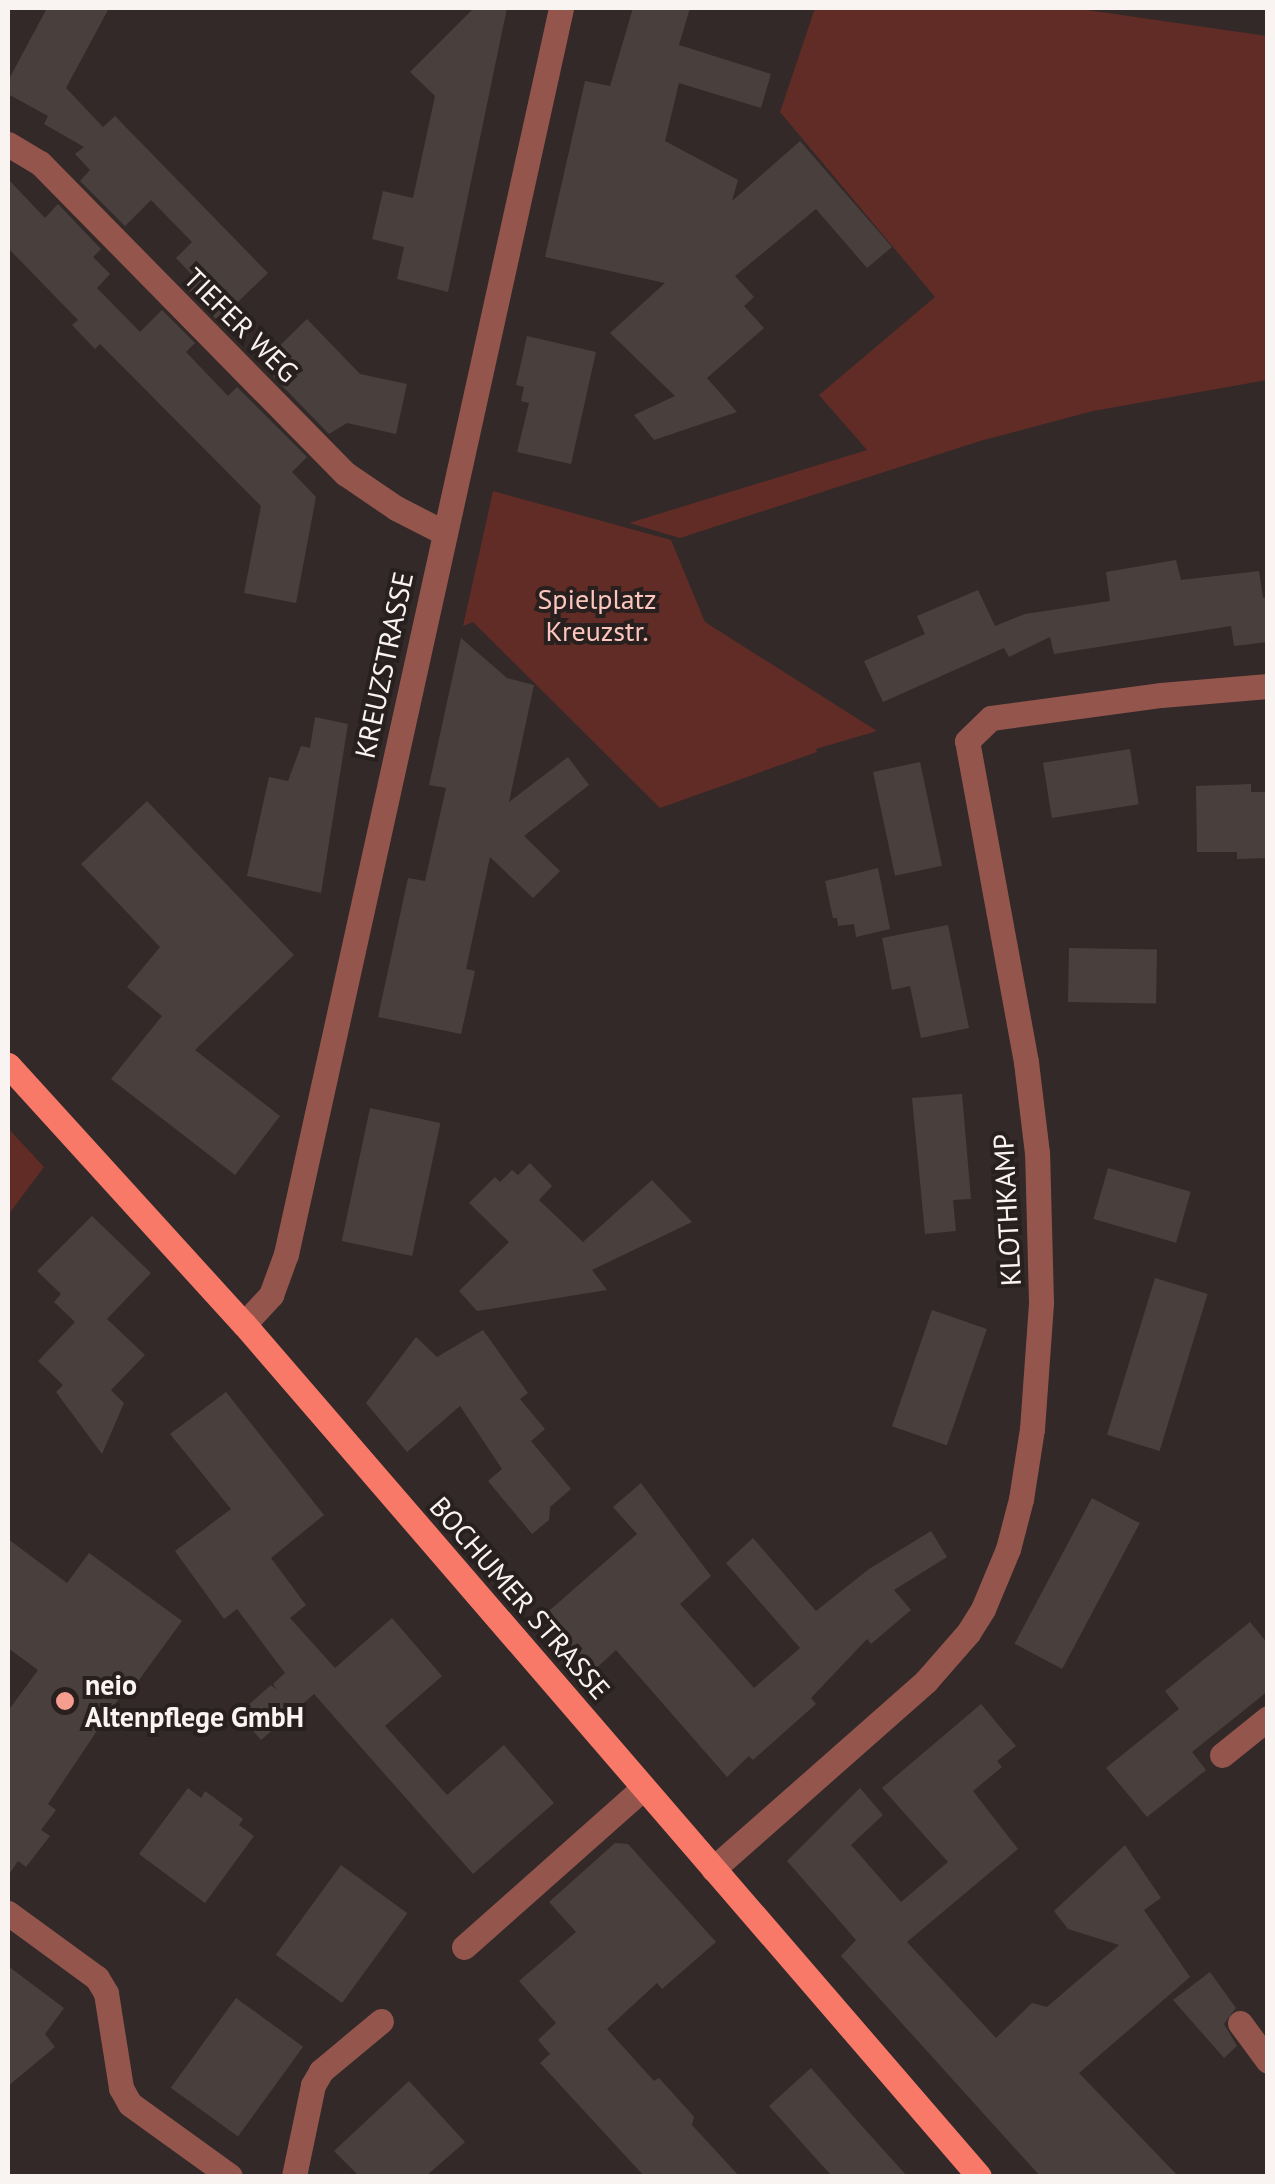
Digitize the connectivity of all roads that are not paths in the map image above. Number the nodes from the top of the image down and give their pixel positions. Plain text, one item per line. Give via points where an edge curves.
1 (561, 8) edge
2 (8, 144) edge
3 (444, 532) junction
4 (1268, 686) edge
5 (8, 1065) edge
6 (244, 1324) junction
7 (1268, 1718) edge
8 (1222, 1755) dead end
9 (643, 1788) junction
10 (713, 1869) junction
11 (8, 1913) edge
12 (464, 1948) dead end
13 (381, 2021) dead end
14 (1240, 2023) dead end
15 (1268, 2061) edge
16 (230, 2176) edge
17 (294, 2176) edge
18 (979, 2176) edge

1 - 3 street, KREUZSTRASSE
2 - 3 street, TIEFER WEG via 40,163 346,474
3 - 6 street, KREUZSTRASSE via 286,1254 272,1295
4 - 10 street, KLOTHKAMP via 991,718 968,741 1037,1154 1041,1302 1021,1498 1008,1549 968,1633 926,1682
5 - 6 main road, BOCHUMER STRASSE
6 - 9 main road, BOCHUMER STRASSE
7 - 8 street
9 - 10 main road, BOCHUMER STRASSE
9 - 12 street
10 - 18 main road, BOCHUMER STRASSE
11 - 16 street via 97,1978 130,2104
13 - 17 street via 312,2086
14 - 15 street

